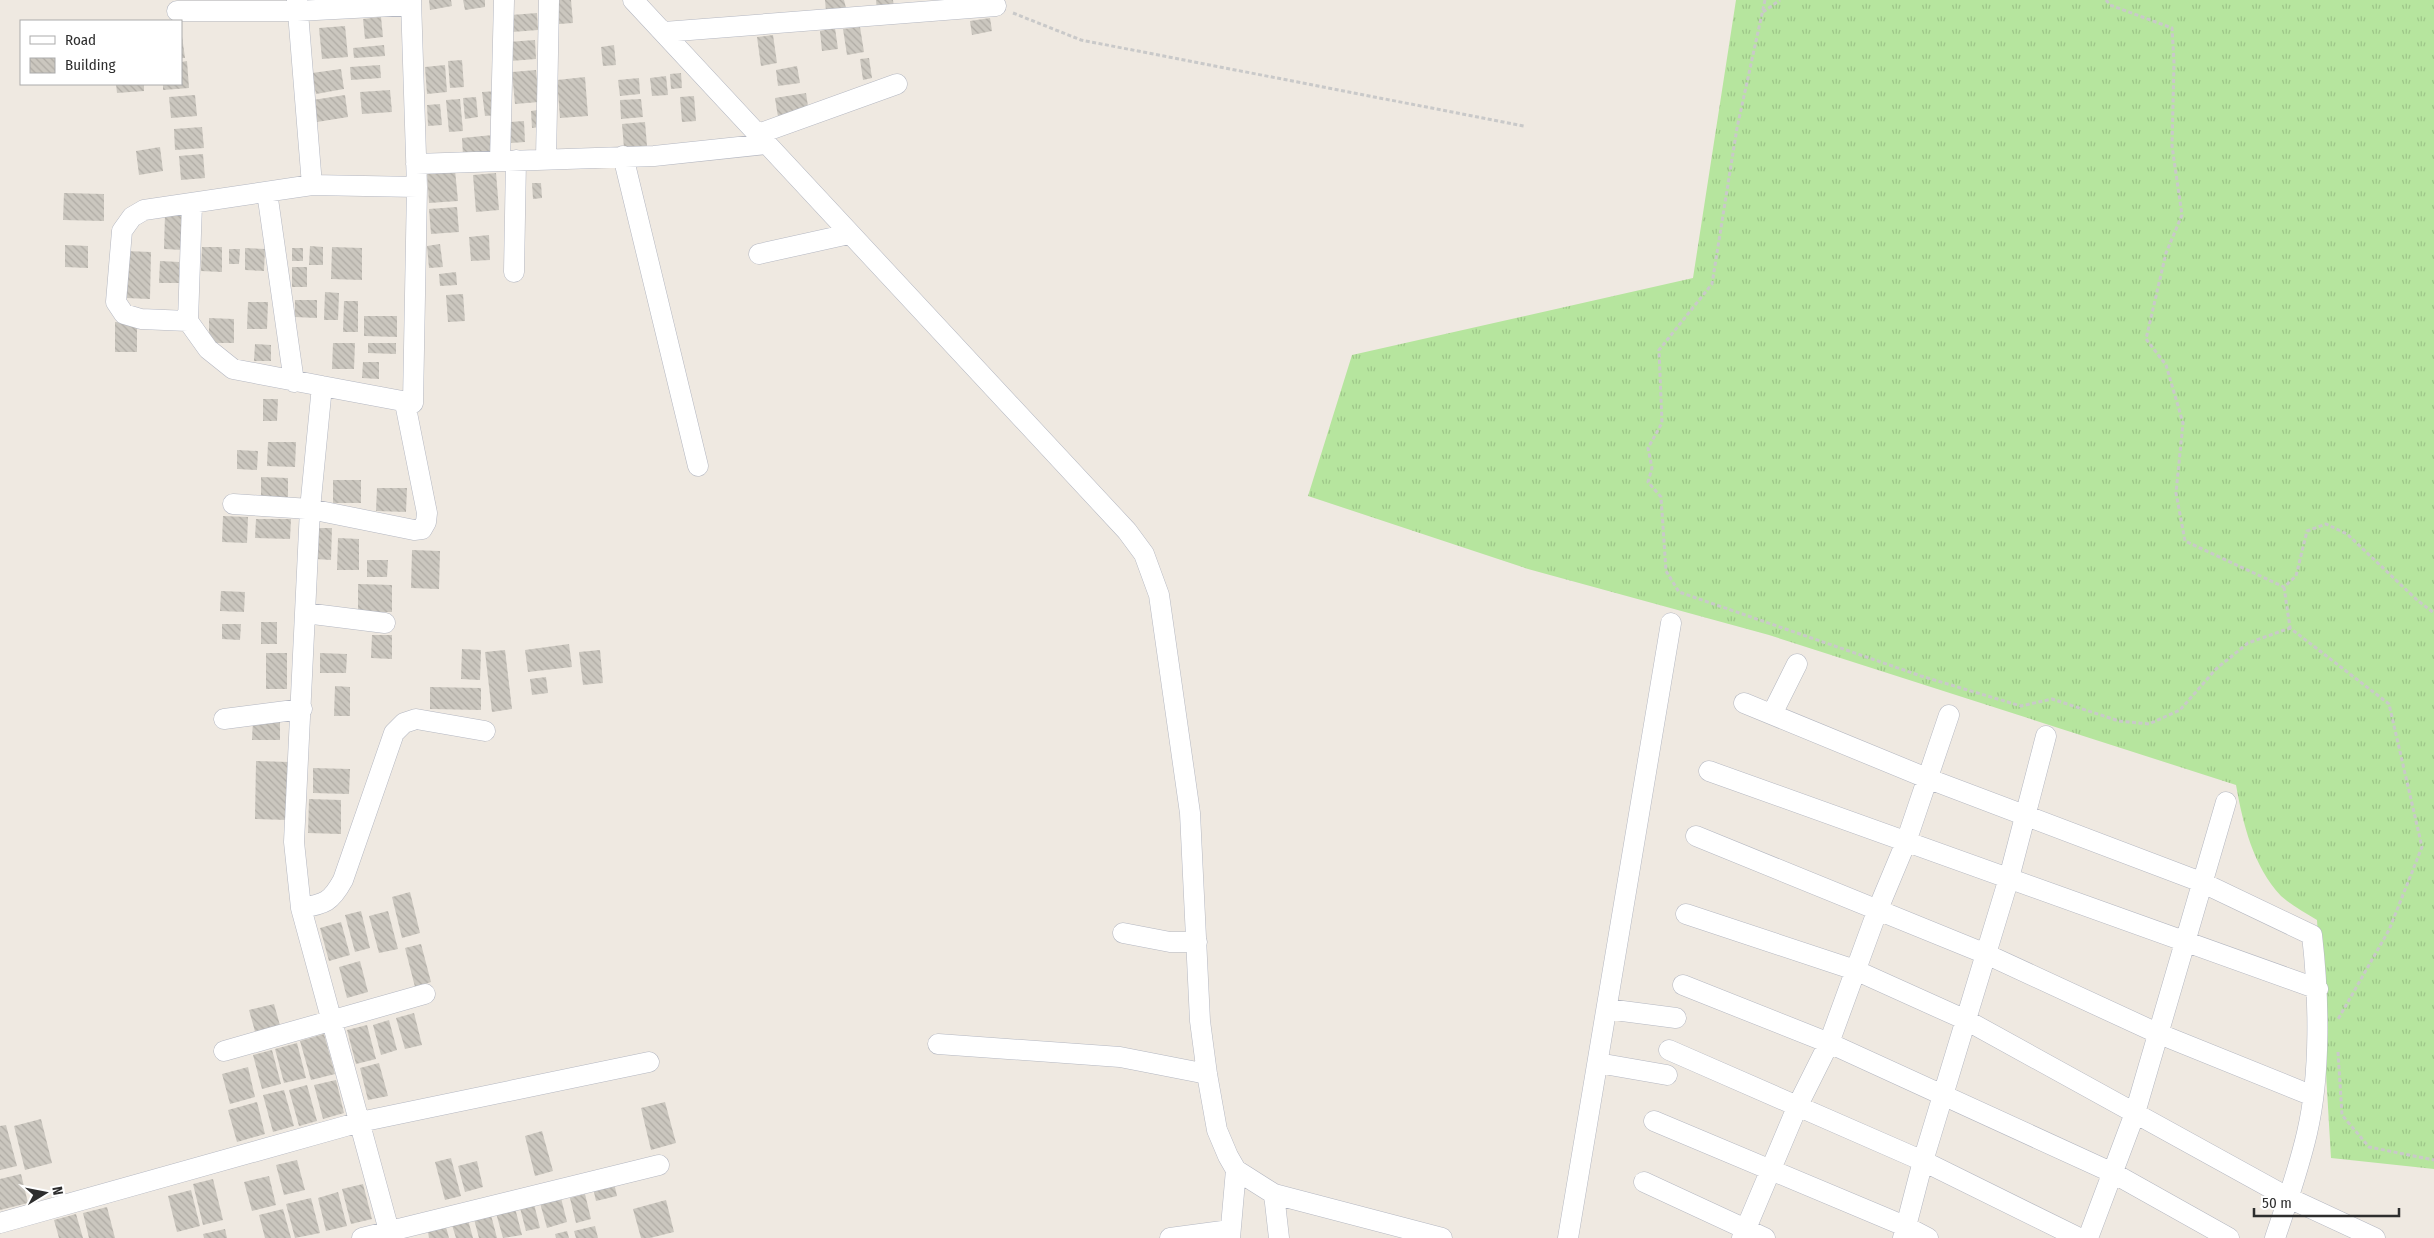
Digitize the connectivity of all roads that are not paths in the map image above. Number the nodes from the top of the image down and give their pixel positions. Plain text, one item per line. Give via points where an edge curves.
1 (504, 0) edge
2 (549, 0) edge
3 (634, 0) edge
4 (411, 3) edge
5 (237, 5) edge
6 (297, 6) edge
7 (996, 6) road end
8 (177, 11) dead end
9 (664, 32) junction
10 (897, 84) dead end
11 (762, 139) junction
12 (623, 156) junction
13 (546, 159) junction
14 (508, 161) junction
15 (416, 164) junction
16 (312, 185) junction
17 (417, 187) junction
18 (267, 192) junction
19 (192, 204) junction
20 (849, 234) junction
21 (759, 254) dead end
22 (514, 272) dead end
23 (188, 321) junction
24 (294, 382) junction
25 (322, 386) junction
26 (405, 403) junction
27 (698, 466) dead end
28 (232, 504) dead end
29 (310, 508) junction
30 (305, 613) junction
31 (385, 623) dead end
32 (1671, 623) dead end
33 (1797, 664) dead end
34 (1744, 703) dead end
35 (302, 709) junction
36 (1772, 714) junction
37 (1949, 715) dead end
38 (224, 719) dead end
39 (485, 731) dead end
40 (2046, 736) dead end
41 (1709, 771) dead end
42 (1929, 779) junction
43 (2226, 802) dead end
44 (2024, 815) junction
45 (1696, 836) dead end
46 (1906, 842) junction
47 (2009, 878) junction
48 (2201, 882) junction
49 (301, 908) junction
50 (1878, 909) junction
51 (1686, 914) dead end
52 (1123, 933) dead end
53 (1197, 942) junction
54 (2186, 942) junction
55 (1986, 954) junction
56 (1855, 970) junction
57 (1683, 985) dead end
58 (2318, 989) junction
59 (425, 994) dead end
60 (1607, 1009) junction
61 (1676, 1018) dead end
62 (332, 1019) junction
63 (1966, 1020) junction
64 (2157, 1033) junction
65 (1829, 1043) junction
66 (938, 1044) dead end
67 (1670, 1050) dead end
68 (224, 1051) dead end
69 (649, 1062) dead end
70 (1598, 1063) junction
71 (1206, 1074) junction
72 (1667, 1075) dead end
73 (1944, 1095) junction
74 (2313, 1096) junction
75 (1798, 1106) junction
76 (2135, 1113) junction
77 (1654, 1121) dead end
78 (360, 1122) junction
79 (1923, 1161) junction
80 (660, 1165) dead end
81 (1236, 1170) junction
82 (1771, 1170) junction
83 (2113, 1172) junction
84 (1644, 1182) dead end
85 (1274, 1194) junction
86 (2289, 1198) junction
87 (0, 1223) edge
88 (1905, 1232) edge
89 (1744, 1233) edge
90 (1230, 1234) edge
91 (390, 1235) edge
92 (362, 1238) edge
93 (1170, 1238) edge
94 (1279, 1238) edge
95 (1442, 1238) edge
96 (1568, 1238) edge
97 (1766, 1238) edge
98 (1928, 1238) edge
99 (2079, 1238) edge
100 (2088, 1238) edge
101 (2229, 1238) edge
102 (2274, 1238) edge
103 (2375, 1238) edge

1 - 14 street
2 - 13 street
3 - 9 street
4 - 6 street
4 - 15 street
5 - 6 street
5 - 8 street
6 - 16 street
7 - 9 street
9 - 11 street
10 - 11 street
11 - 12 street via 654,156
11 - 20 street
12 - 13 street
12 - 27 street
13 - 14 street
14 - 15 street
14 - 22 street
15 - 17 street
16 - 17 street
16 - 18 street
17 - 26 street via 413,403
18 - 19 street
18 - 24 street
19 - 23 street
19 - 23 street via 144,210 132,217 122,231 116,302 124,314 141,319
20 - 21 street
20 - 53 street via 1127,531 1144,554 1159,595 1190,813
23 - 24 street via 208,349 233,369
24 - 25 street
25 - 26 street
25 - 29 street
26 - 29 street via 427,512 422,528 414,530
28 - 29 street
29 - 30 street
30 - 31 street
30 - 35 street
32 - 60 street
33 - 36 street
34 - 36 street
35 - 38 street
35 - 49 street via 294,842
36 - 42 street
37 - 42 street
39 - 49 street via 416,719 404,723 394,733 343,880 334,895 321,904
40 - 44 street
41 - 46 street
42 - 44 street
42 - 46 street
43 - 48 street
44 - 47 street
44 - 48 street
45 - 50 street
46 - 47 street
46 - 50 street
47 - 54 street
47 - 55 street
48 - 54 street
48 - 58 street via 2312,935
49 - 62 street
50 - 55 street
50 - 56 street
51 - 56 street
52 - 53 street via 1170,942
53 - 71 street
54 - 58 street
54 - 64 street
55 - 63 street
55 - 64 street
56 - 63 street
56 - 65 street
57 - 65 street
58 - 74 street
59 - 62 street
60 - 61 street
60 - 70 street
62 - 68 street
62 - 78 street
63 - 73 street
63 - 76 street
64 - 74 street
64 - 76 street
65 - 73 street
65 - 75 street
66 - 71 street via 1120,1057
67 - 75 street
69 - 78 street
70 - 72 street
70 - 96 street
71 - 81 street via 1217,1130
73 - 79 street
73 - 83 street
74 - 86 street via 2307,1133
75 - 79 street
75 - 82 street
76 - 83 street
76 - 86 street
77 - 82 street
78 - 87 street
78 - 91 street
79 - 88 street
79 - 99 street
80 - 91 street
81 - 85 street
81 - 90 street
82 - 88 street
82 - 89 street
83 - 100 street
83 - 101 street
84 - 89 street
85 - 94 street
85 - 95 street
86 - 102 street
86 - 103 street
88 - 98 street
89 - 97 street
90 - 93 street
91 - 92 street

